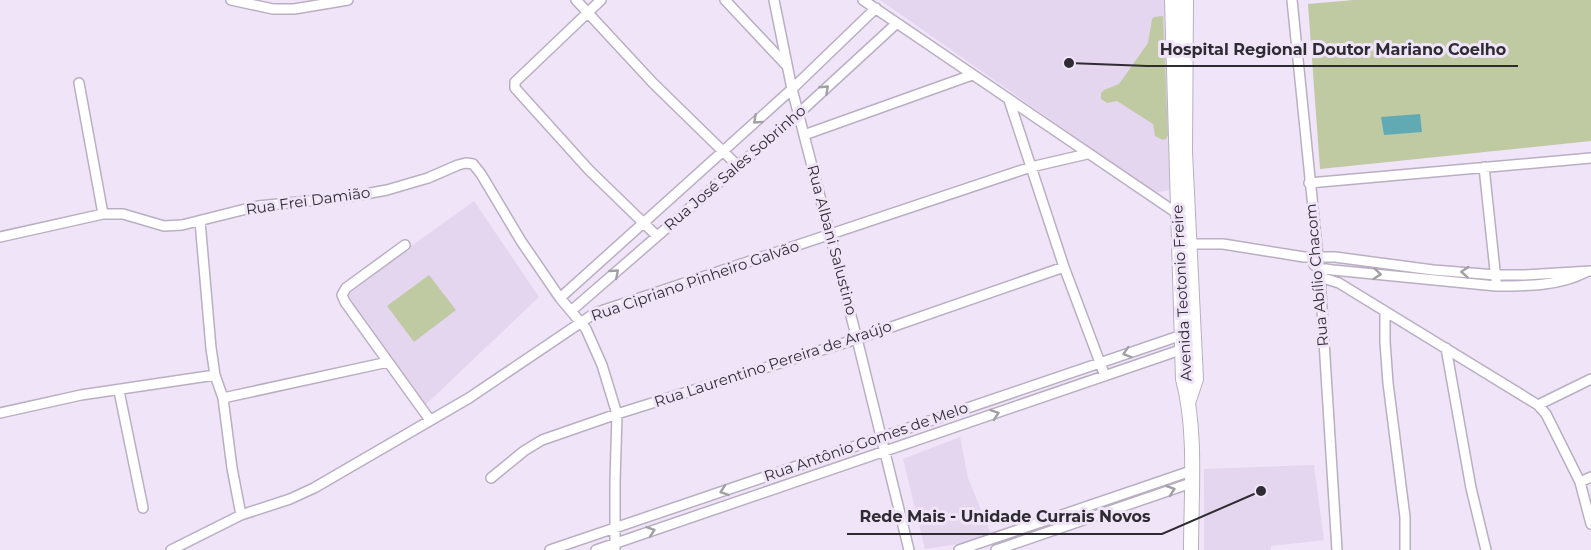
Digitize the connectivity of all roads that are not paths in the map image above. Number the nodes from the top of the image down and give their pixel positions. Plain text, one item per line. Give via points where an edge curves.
1 (231, 0) edge
2 (348, 0) edge
3 (576, 0) edge
4 (601, 0) edge
5 (725, 0) edge
6 (774, 0) edge
7 (864, 0) edge
8 (1172, 0) edge
9 (1186, 0) edge
10 (1292, 0) edge
11 (876, 8) junction
12 (588, 12) junction
13 (897, 23) junction
14 (788, 66) junction
15 (972, 75) junction
16 (79, 83) dead end
17 (792, 89) junction
18 (1009, 100) junction
19 (798, 114) junction
20 (804, 135) junction
21 (722, 151) junction
22 (1087, 154) junction
23 (1591, 158) edge
24 (738, 166) junction
25 (1031, 167) junction
26 (1484, 167) junction
27 (1309, 183) junction
28 (103, 214) junction
29 (1178, 214) junction
30 (200, 221) junction
31 (644, 223) junction
32 (830, 235) junction
33 (657, 236) junction
34 (0, 237) edge
35 (405, 244) dead end
36 (1190, 244) junction
37 (1304, 257) junction
38 (1318, 257) junction
39 (1064, 267) junction
40 (1434, 270) junction
41 (1589, 272) edge
42 (1319, 273) junction
43 (1496, 275) junction
44 (1433, 280) junction
45 (1534, 280) junction
46 (1496, 286) junction
47 (560, 298) junction
48 (571, 311) junction
49 (1385, 312) junction
50 (580, 322) junction
51 (1182, 335) junction
52 (857, 339) junction
53 (1446, 348) junction
54 (1183, 349) junction
55 (388, 362) junction
56 (1099, 362) junction
57 (215, 375) junction
58 (1105, 376) junction
59 (1591, 379) edge
60 (1018, 390) junction
61 (119, 391) junction
62 (223, 398) junction
63 (1189, 400) junction
64 (1023, 404) junction
65 (1538, 405) junction
66 (964, 409) junction
67 (0, 412) edge
68 (617, 414) junction
69 (430, 420) junction
70 (968, 423) junction
71 (882, 436) junction
72 (886, 452) junction
73 (818, 459) junction
74 (823, 473) junction
75 (1191, 477) junction
76 (1591, 477) edge
77 (491, 478) dead end
78 (754, 480) junction
79 (1580, 482) junction
80 (758, 494) junction
81 (692, 502) junction
82 (143, 508) dead end
83 (241, 515) junction
84 (696, 515) junction
85 (1591, 524) edge
86 (615, 528) junction
87 (615, 547) edge
88 (171, 550) edge
89 (550, 550) edge
90 (596, 550) edge
91 (909, 550) edge
92 (958, 550) edge
93 (996, 550) edge
94 (1191, 550) edge
95 (1337, 550) edge
96 (1405, 550) edge
97 (1486, 550) edge

1 - 2 street via 294,9
3 - 12 street
4 - 12 street
5 - 14 street
6 - 14 street, Rua Albani Salustino
7 - 11 street
8 - 29 main road, Avenida Teotonio Freire
9 - 36 main road, Avenida Teotonio Freire via 1185,152
10 - 27 street, Rua Abílio Chacom
11 - 13 street
11 - 17 street, Rua José Sales Sobrinho
12 - 21 street
12 - 31 street via 514,82 515,88 589,170
13 - 15 street
19 -> 13 street, Rua José Sales Sobrinho
14 - 17 street, Rua Albani Salustino
15 - 18 street
15 - 20 street
16 - 28 street
17 - 19 street, Rua Albani Salustino
17 -> 21 street, Rua José Sales Sobrinho
18 - 22 street
18 - 25 street
19 - 20 street, Rua Albani Salustino
19 - 24 street, Rua José Sales Sobrinho
20 - 32 street, Rua Albani Salustino
21 - 24 street
21 - 31 street, Rua José Sales Sobrinho
22 - 25 street, Rua Cipriano Pinheiro Galvão
22 - 29 street
23 - 26 street
24 - 33 street, Rua José Sales Sobrinho
25 - 32 street, Rua Cipriano Pinheiro Galvão
25 - 39 street
26 - 27 street
26 - 43 street
27 - 38 street, Rua Abílio Chacom
28 - 30 street, Rua Frei Damião via 123,214 164,226
28 - 34 street, Rua Frei Damião
29 - 51 main road, Avenida Teotonio Freire
30 - 47 street, Rua Frei Damião via 258,206 387,190 458,165 473,164
30 - 57 street
31 - 33 street
31 - 47 street, Rua José Sales Sobrinho
32 - 50 street, Rua Cipriano Pinheiro Galvão via 618,304
32 - 52 street, Rua Albani Salustino
48 -> 33 street, Rua José Sales Sobrinho
35 - 55 street via 342,295
36 - 37 street via 1256,248
36 - 63 main road, Avenida Teotonio Freire via 1196,379
37 - 38 street
37 - 42 street
38 - 40 street
38 - 42 street, Rua Abílio Chacom
39 - 52 street, Rua Laurentino Pereira de Araújo
39 - 56 street
43 -> 40 street
40 - 44 street
41 - 45 street
42 -> 44 street
42 - 49 street
42 - 95 street, Rua Abílio Chacom
43 - 45 street
43 - 46 street
44 - 46 street
45 - 46 street
47 - 48 street
48 - 50 street
49 - 53 street
49 - 96 street via 1384,342 1405,518
50 - 68 street via 602,365
50 - 69 street, Rua Cipriano Pinheiro Galvão
51 - 54 main road, Avenida Teotonio Freire
51 -> 56 street, Rua Antônio Gomes de Melo
52 - 68 street, Rua Laurentino Pereira de Araújo
52 - 71 street, Rua Albani Salustino
53 - 65 street
53 - 97 street
54 - 58 street, Rua Antônio Gomes de Melo
54 - 63 main road, Avenida Teotonio Freire via 1183,379
55 - 62 street
55 - 69 street
56 - 58 street
56 - 60 street, Rua Antônio Gomes de Melo
57 - 61 street
57 - 62 street
58 - 64 street, Rua Antônio Gomes de Melo
59 - 65 street
60 - 64 street
60 - 66 street, Rua Antônio Gomes de Melo
61 - 67 street
61 - 82 street
62 - 83 street
63 - 75 main road
70 -> 64 street, Rua Antônio Gomes de Melo
65 - 79 street
66 - 70 street
66 - 71 street, Rua Antônio Gomes de Melo
68 - 77 street, Rua Laurentino Pereira de Araújo via 542,440
68 - 86 street
69 - 83 street, Rua Cipriano Pinheiro Galvão via 314,488
70 - 72 street, Rua Antônio Gomes de Melo
71 - 72 street, Rua Albani Salustino
71 - 73 street, Rua Antônio Gomes de Melo
72 - 74 street, Rua Antônio Gomes de Melo
72 - 91 street, Rua Albani Salustino
73 - 74 street
73 - 78 street, Rua Antônio Gomes de Melo
74 - 80 street, Rua Antônio Gomes de Melo
75 - 92 street
93 -> 75 street
75 - 94 main road
76 - 79 street
78 - 80 street
78 -> 81 street, Rua Antônio Gomes de Melo
79 - 85 street
80 - 84 street, Rua Antônio Gomes de Melo
81 - 84 street
81 - 86 street, Rua Antônio Gomes de Melo
83 - 88 street, Rua Cipriano Pinheiro Galvão
87 -> 84 street, Rua Antônio Gomes de Melo
86 - 87 street
86 - 89 street, Rua Antônio Gomes de Melo
87 - 90 street, Rua Antônio Gomes de Melo

